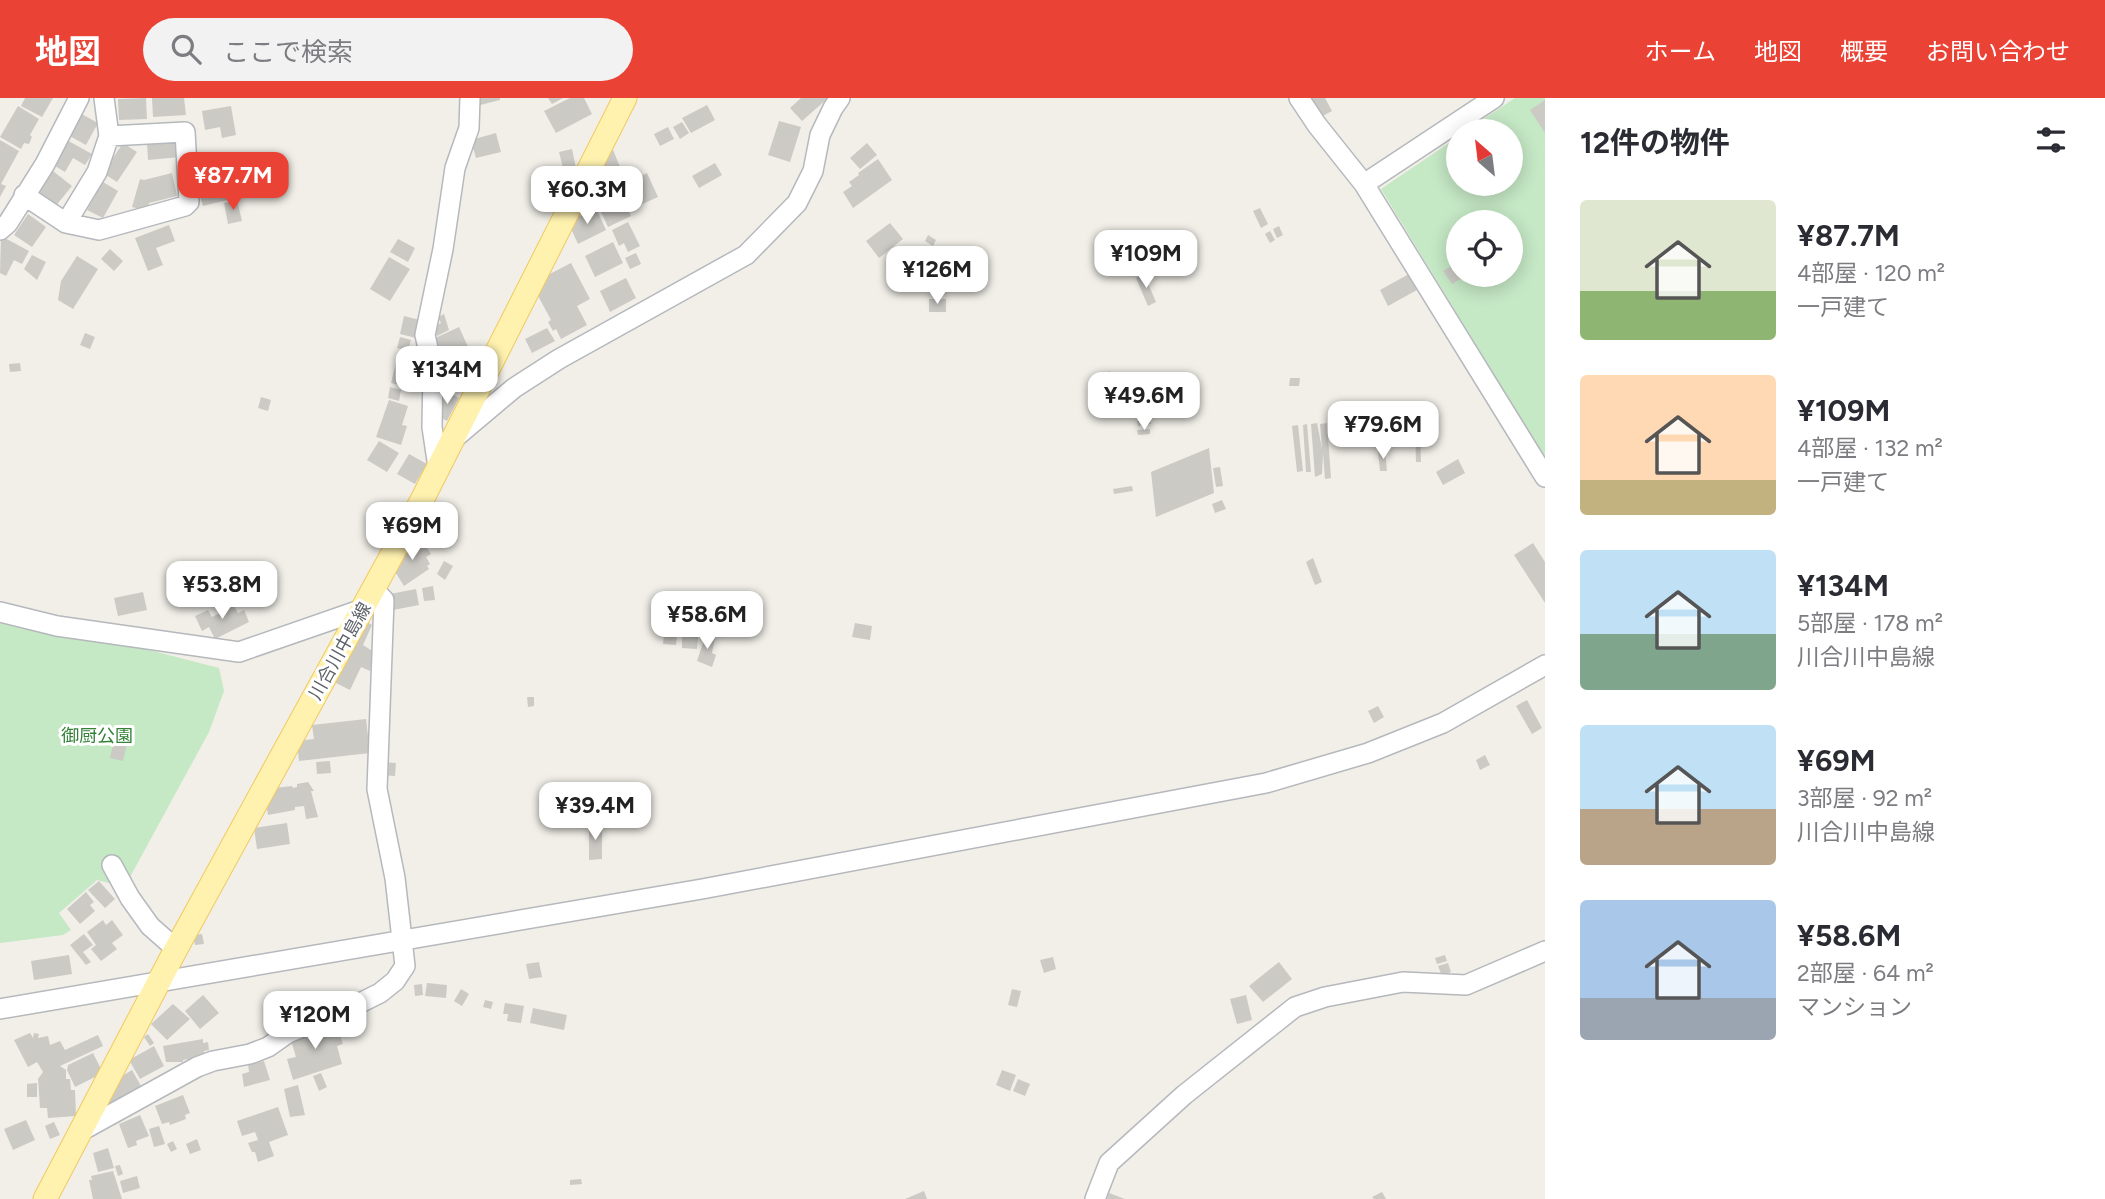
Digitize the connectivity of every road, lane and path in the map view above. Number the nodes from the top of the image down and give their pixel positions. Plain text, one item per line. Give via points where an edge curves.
1 (79, 98) edge
2 (104, 98) edge
3 (470, 98) edge
4 (625, 98) edge
5 (840, 98) edge
6 (1299, 98) edge
7 (1494, 98) edge
8 (109, 136) junction
9 (1364, 184) junction
10 (24, 195) junction
11 (66, 223) junction
12 (0, 230) edge
13 (451, 441) junction
14 (438, 467) junction
15 (1545, 477) edge
16 (368, 600) junction
17 (0, 612) edge
18 (1545, 665) edge
19 (112, 865) dead end
20 (402, 939) junction
21 (176, 949) junction
22 (1545, 951) edge
23 (160, 981) junction
24 (0, 1009) edge
25 (81, 1131) junction
26 (45, 1199) edge
27 (1095, 1199) edge

1 - 10 street
2 - 8 street
3 - 14 street via 469,128 454,168 425,335 433,370 432,427
4 - 13 main road, 川合川中島線
5 - 13 street via 820,135 813,172 797,203 746,255 559,359 514,388
6 - 9 street
7 - 9 street
8 - 11 street via 97,172
8 - 11 street via 185,132 189,202 99,230
9 - 15 street
10 - 11 street
10 - 12 street
13 - 14 main road, 川合川中島線
14 - 16 main road, 川合川中島線
16 - 17 street via 239,652 57,626
16 - 20 street via 384,600 377,789
16 - 21 main road, 川合川中島線
18 - 20 street via 1443,723 1266,783 702,889
19 - 21 street via 150,926
20 - 23 street
20 - 25 street via 405,965 396,981 380,993 268,1047 197,1068
21 - 23 main road, 川合川中島線
22 - 27 street via 1466,985 1403,982 1295,1007 1184,1095 1109,1163
23 - 24 street
23 - 25 main road, 川合川中島線
25 - 26 main road, 川合川中島線

